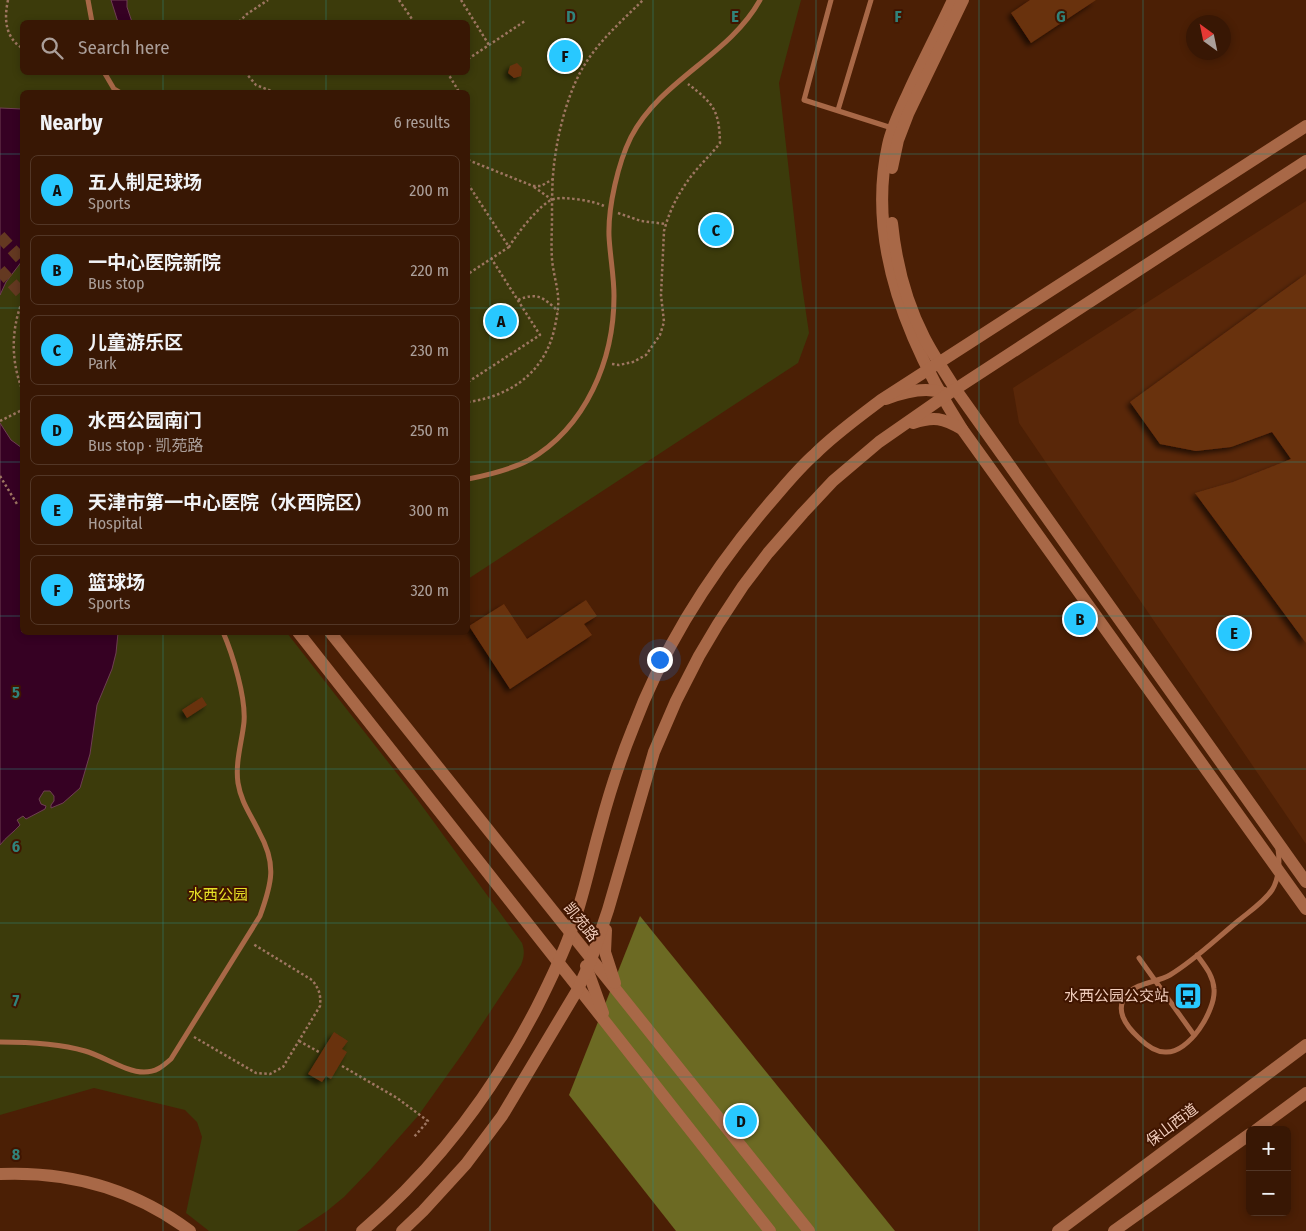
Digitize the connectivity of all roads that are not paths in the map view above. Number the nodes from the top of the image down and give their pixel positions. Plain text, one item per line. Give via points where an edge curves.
1 (88, 0) edge
2 (760, 0) edge
3 (832, 0) edge
4 (870, 0) edge
5 (953, 0) edge
6 (963, 0) edge
7 (92, 20) edge
8 (105, 75) edge
9 (117, 90) edge
10 (838, 110) junction
11 (1306, 126) edge
12 (898, 129) junction
13 (1306, 160) edge
14 (934, 368) junction
15 (946, 393) junction
16 (881, 400) junction
17 (899, 428) junction
18 (962, 428) junction
19 (470, 478) edge
20 (224, 635) edge
21 (300, 635) edge
22 (332, 635) edge
23 (1275, 839) junction
24 (1278, 870) junction
25 (1306, 882) edge
26 (581, 902) junction
27 (1306, 909) edge
28 (608, 910) junction
29 (570, 934) junction
30 (1197, 955) junction
31 (1139, 958) dead end
32 (587, 959) junction
33 (558, 964) junction
34 (1156, 982) junction
35 (578, 989) junction
36 (624, 1000) junction
37 (610, 1028) junction
38 (1194, 1035) junction
39 (0, 1042) edge
40 (1306, 1044) edge
41 (1306, 1093) edge
42 (1261, 1126) edge
43 (1246, 1137) edge
44 (0, 1174) edge
45 (0, 1181) edge
46 (178, 1231) edge
47 (190, 1231) edge
48 (362, 1231) edge
49 (402, 1231) edge
50 (770, 1231) edge
51 (809, 1231) edge
52 (1058, 1231) edge
53 (1114, 1231) edge

1 - 7 lane
2 - 19 lane via 727,41 662,96 631,137 621,162 611,209 609,235 614,316 605,363 578,414 547,447 528,460
3 - 10 lane via 804,100
4 - 10 lane
5 - 12 main road via 909,92
6 - 12 main road
8 - 9 lane
10 - 12 lane
11 - 14 main road
12 - 14 main road via 890,188 893,236 913,314
13 - 15 main road
14 - 15 main road
14 - 15 main road
14 - 16 main road
15 - 16 main road via 912,391
15 - 17 main road
15 - 18 main road
15 - 23 main road via 974,415
16 - 26 main road via 814,454 780,491 712,578 680,629 627,744
17 - 18 main road via 928,419 949,421
17 - 28 main road via 862,456 803,513 742,586 698,656 654,752
18 - 24 main road
20 - 39 lane via 235,665 244,720 238,782 242,800 269,853 269,890 260,916 171,1059 160,1069 141,1072 86,1051 58,1045
21 - 33 main road
22 - 29 main road, 凯苑路
23 - 24 lane
23 - 25 main road
24 - 27 main road
24 - 30 lane via 1268,895
26 - 29 main road
26 - 32 main road via 580,934
28 - 32 main road
28 - 36 main road via 605,952
29 - 32 main road, 凯苑路
29 - 33 main road
30 - 34 lane
30 - 38 lane via 1208,969 1214,990 1210,1010
31 - 34 lane
32 - 35 main road
32 - 36 main road, 凯苑路
32 - 37 main road via 596,997
33 - 35 main road
33 - 48 main road via 523,1032 466,1122 402,1194
34 - 38 lane
34 - 38 lane via 1129,992 1121,1008 1126,1024 1148,1046 1165,1052 1175,1051
35 - 37 main road
35 - 49 main road via 502,1116 466,1164
36 - 51 main road, 凯苑路
37 - 50 main road
40 - 52 main road, 保山西道
41 - 42 main road
43 - 53 main road
44 - 47 main road via 41,1173 90,1182 158,1208
45 - 46 main road via 46,1180 101,1193 158,1217

